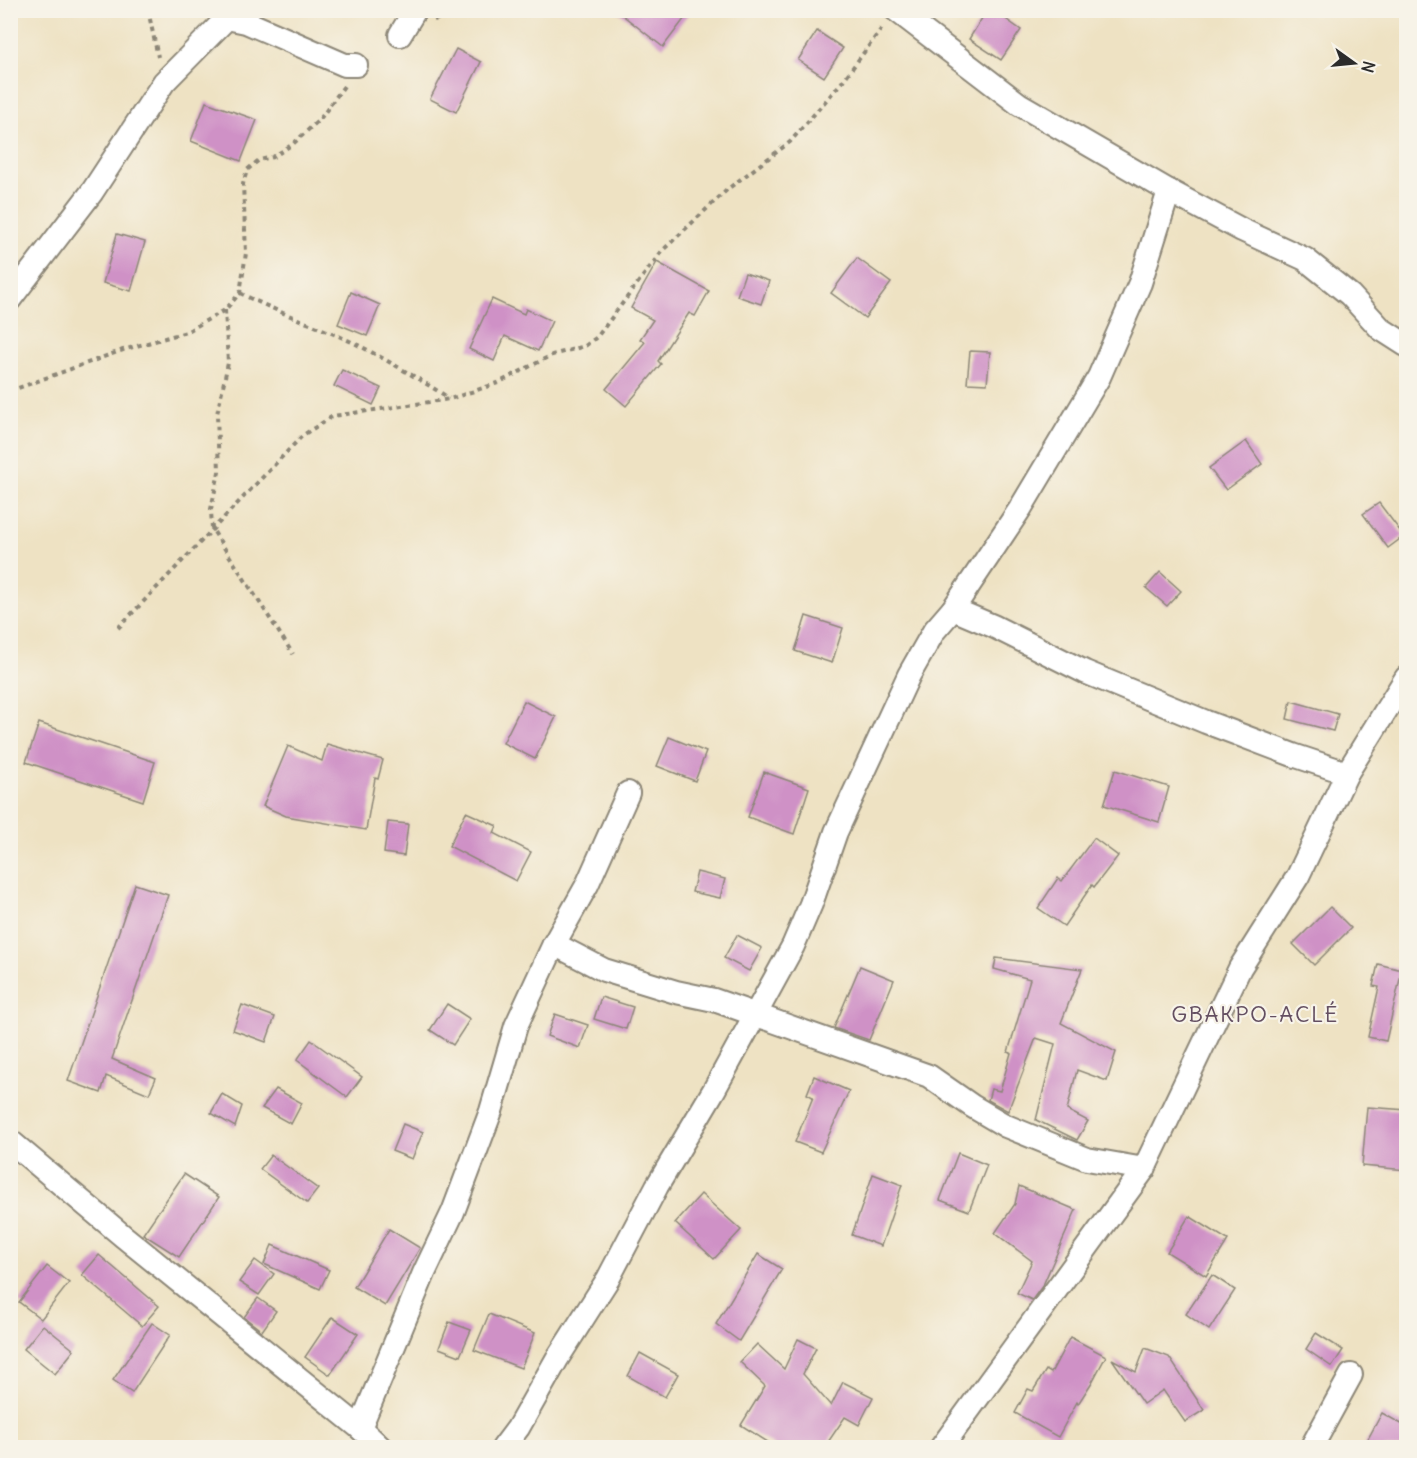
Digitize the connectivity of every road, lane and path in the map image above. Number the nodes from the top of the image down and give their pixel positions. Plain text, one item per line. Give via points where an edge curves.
1 (148, 10) edge
2 (415, 10) edge
3 (229, 14) edge
4 (892, 15) edge
5 (400, 35) dead end
6 (356, 65) joint
7 (164, 82) junction
8 (1169, 191) junction
9 (240, 293) junction
10 (10, 299) edge
11 (225, 310) junction
12 (1407, 345) edge
13 (10, 391) edge
14 (450, 399) junction
15 (212, 529) junction
16 (953, 609) junction
17 (118, 628) dead end
18 (294, 654) dead end
19 (1407, 678) edge
20 (1347, 773) junction
21 (628, 793) dead end
22 (554, 944) junction
23 (755, 1015) junction
24 (10, 1142) edge
25 (1144, 1169) junction
26 (1351, 1375) dead end
27 (360, 1428) junction
28 (381, 1448) edge
29 (503, 1448) edge
30 (941, 1448) edge
31 (1311, 1448) edge

1 - 7 path
2 - 5 street
3 - 6 street via 345,64
3 - 7 street
4 - 8 street via 1019,104
4 - 14 path via 790,142 729,188 662,250 597,337 585,346 552,355 498,383
6 - 9 path via 320,119 293,144 247,170 243,184 246,253
7 - 10 street via 92,192
8 - 12 street via 1305,259 1350,295 1382,329
8 - 16 street via 1140,283 1099,377 1020,509
9 - 11 path
9 - 14 path via 356,344
11 - 13 path via 186,332
11 - 15 path via 228,363 217,414 219,472 211,509
14 - 15 path via 333,416 303,435
15 - 17 path
15 - 18 path
16 - 20 street via 1085,672 1206,722
16 - 23 street via 934,631 909,675 836,832 793,946
19 - 20 street
20 - 25 street via 1298,876 1239,968
21 - 22 street via 587,885
22 - 23 street via 604,970
22 - 27 street via 516,1026 491,1111 453,1212
23 - 25 street via 929,1076 1006,1126 1087,1159
23 - 29 street via 608,1279
24 - 27 street
25 - 30 street
26 - 31 street
27 - 28 street

